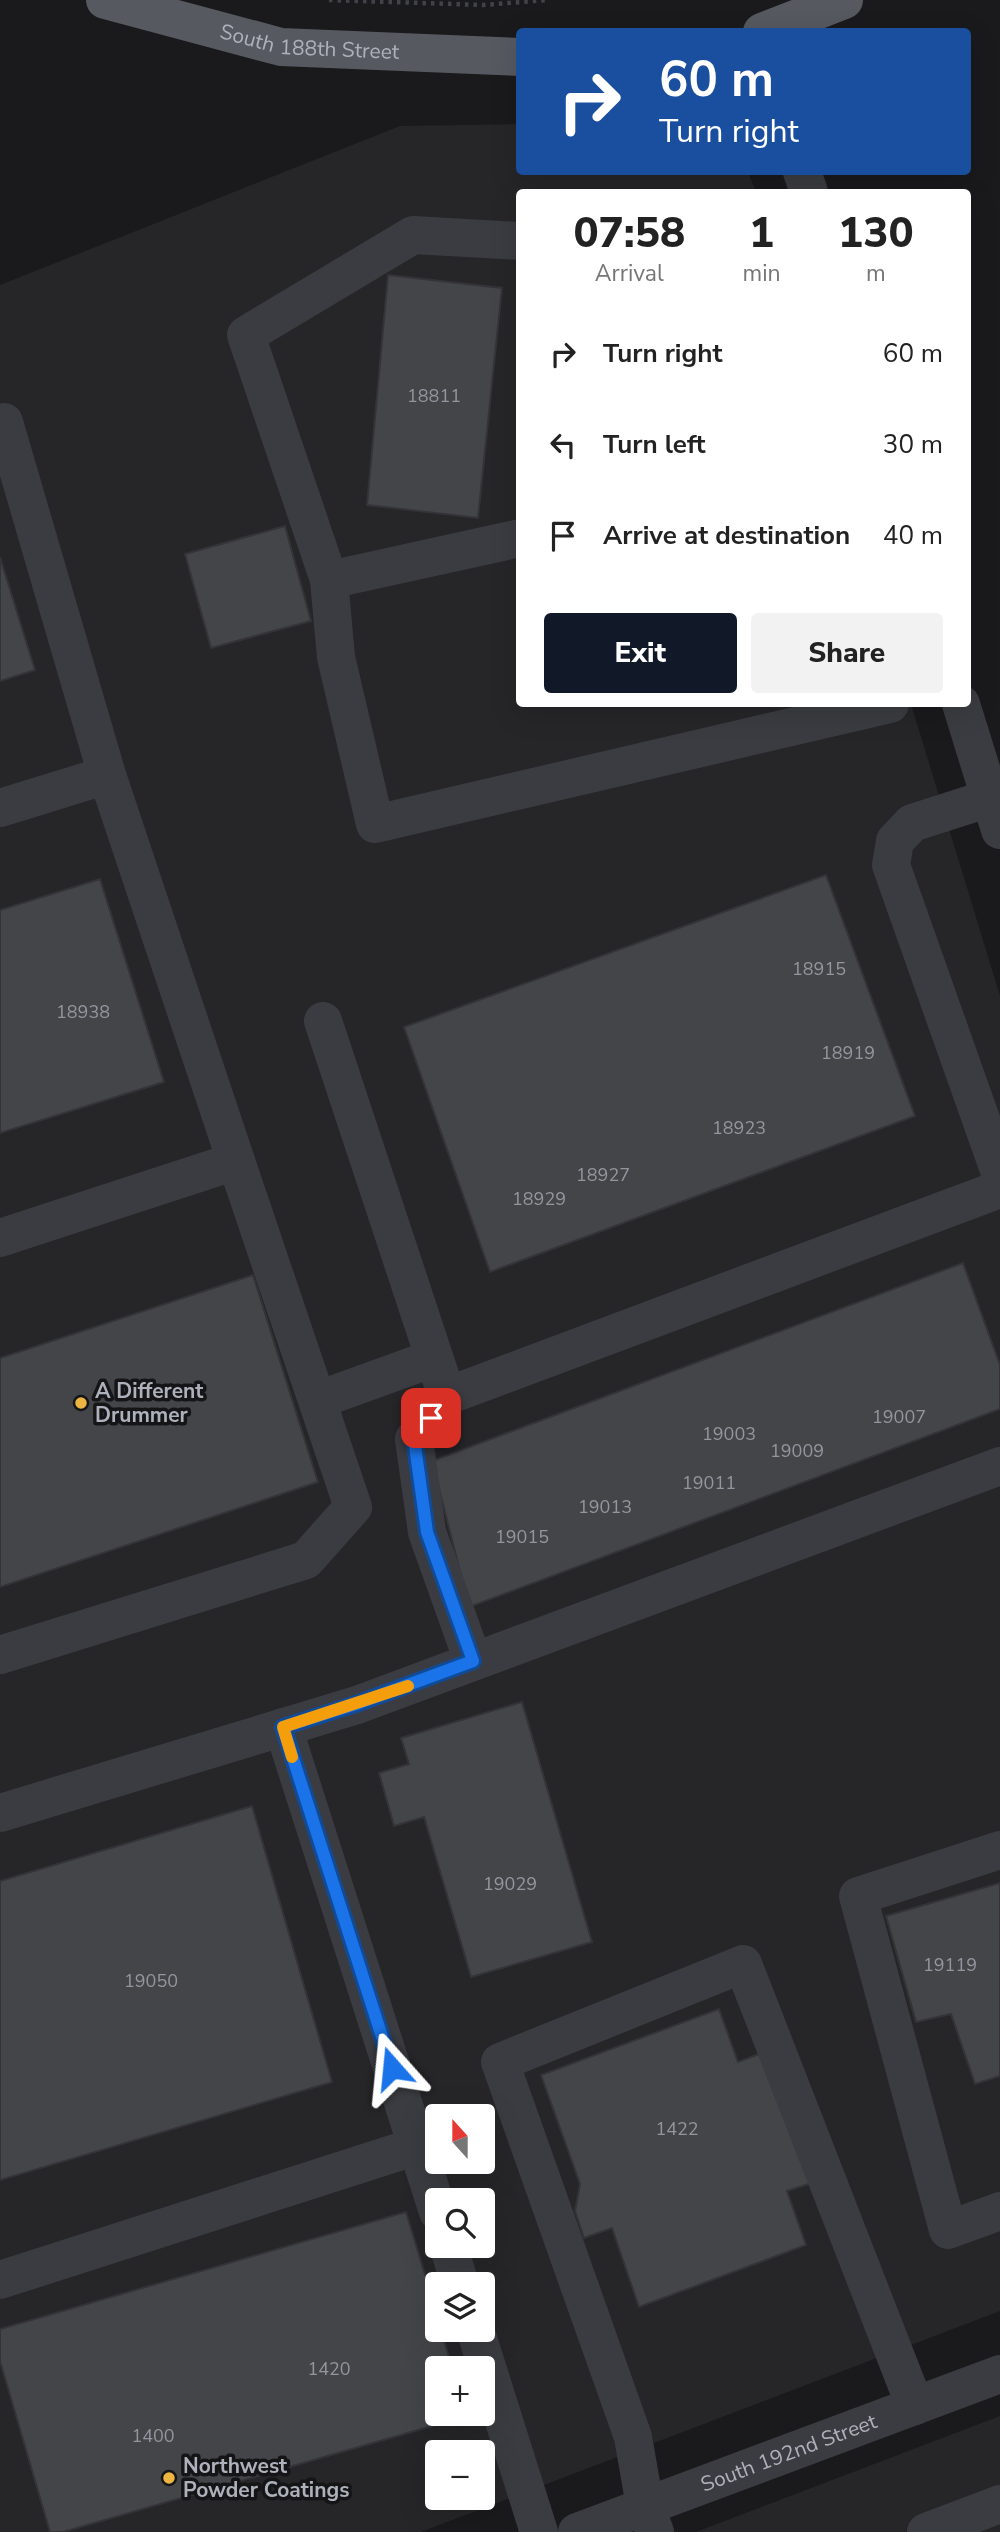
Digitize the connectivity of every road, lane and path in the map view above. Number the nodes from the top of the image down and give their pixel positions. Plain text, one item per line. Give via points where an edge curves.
1 (105, 0) edge
2 (329, 0) edge
3 (547, 0) edge
4 (844, 0) edge
5 (772, 28) edge
6 (516, 57) edge
7 (516, 240) edge
8 (0, 423) edge
9 (516, 539) edge
10 (328, 580) junction
11 (862, 707) edge
12 (962, 707) edge
13 (796, 714) edge
14 (107, 775) junction
15 (0, 808) edge
16 (995, 814) edge
17 (323, 1021) dead end
18 (236, 1161) junction
19 (1000, 1173) edge
20 (1000, 1189) edge
21 (0, 1238) edge
22 (434, 1358) junction
23 (447, 1396) junction
24 (318, 1400) junction
25 (1000, 1466) edge
26 (0, 1655) edge
27 (473, 1661) junction
28 (283, 1727) junction
29 (0, 1814) edge
30 (1000, 1850) edge
31 (417, 2146) junction
32 (430, 2188) edge
33 (1000, 2211) edge
34 (0, 2280) edge
35 (479, 2342) edge
36 (1000, 2374) edge
37 (915, 2406) junction
38 (1000, 2504) edge
39 (650, 2519) edge
40 (540, 2532) edge
41 (577, 2532) edge
42 (926, 2532) edge

1 - 6 main road, South 188th Street via 281,47
2 - 3 path via 483,5
4 - 5 main road
7 - 10 street via 413,235 246,335
8 - 14 street via 4,422
9 - 10 street
10 - 13 street via 336,657 375,824
11 - 13 street
12 - 16 street
14 - 15 street
14 - 18 street
16 - 19 street via 912,822 895,841 891,865
17 - 22 street
18 - 21 street
18 - 24 street
20 - 23 street
22 - 23 street
22 - 24 street
23 - 27 street via 414,1439 427,1532
24 - 26 street via 353,1507 306,1560
25 - 27 street
27 - 28 street
28 - 29 street
28 - 31 street
30 - 33 street via 858,1896 948,2230
31 - 32 street
31 - 34 street
35 - 40 street
36 - 37 street, South 192nd Street
37 - 39 street, South 192nd Street
37 - 39 street via 743,1965 500,2062 633,2437
38 - 42 street
39 - 41 street, South 192nd Street

